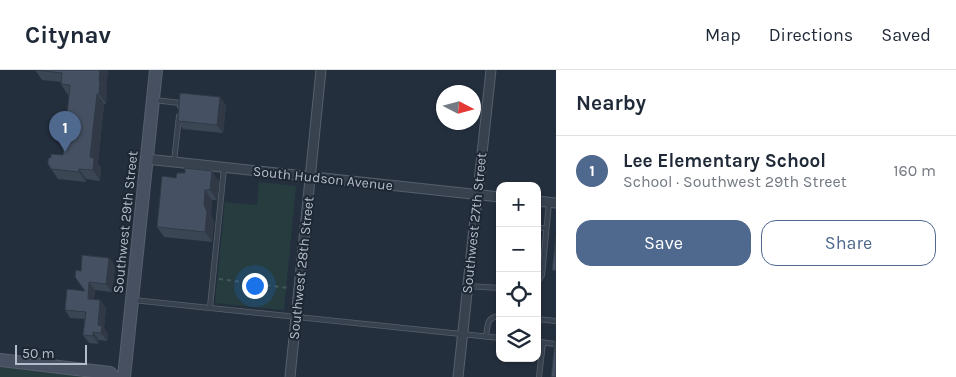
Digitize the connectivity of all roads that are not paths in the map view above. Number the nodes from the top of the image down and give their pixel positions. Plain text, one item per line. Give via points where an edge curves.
1 (156, 70) edge
2 (322, 70) edge
3 (491, 70) edge
4 (153, 100) junction
5 (146, 159) junction
6 (174, 162) junction
7 (224, 168) junction
8 (310, 176) junction
9 (478, 195) junction
10 (496, 197) edge
11 (552, 203) edge
12 (541, 228) edge
13 (546, 228) junction
14 (541, 277) edge
15 (467, 286) junction
16 (496, 288) edge
17 (132, 299) junction
18 (210, 307) junction
19 (296, 317) junction
20 (496, 317) edge
21 (541, 320) edge
22 (556, 321) edge
23 (462, 334) junction
24 (486, 336) junction
25 (496, 337) edge
26 (541, 342) edge
27 (556, 344) edge
28 (0, 360) edge
29 (539, 362) edge
30 (114, 377) edge
31 (124, 377) edge
32 (290, 377) edge
33 (458, 377) edge
34 (539, 377) edge

1 - 4 main road, Southwest 29th Street
2 - 8 street, Southwest 28th Street
3 - 9 street, Southwest 27th Street
4 - 5 main road, Southwest 29th Street
4 - 6 lane via 180,103
5 - 6 street, South Hudson Avenue
5 - 17 main road, Southwest 29th Street
6 - 7 street, South Hudson Avenue
7 - 8 street, South Hudson Avenue
7 - 18 lane
8 - 9 street, South Hudson Avenue
8 - 19 street, Southwest 28th Street
9 - 10 street, South Hudson Avenue
9 - 15 street, Southwest 27th Street
11 - 13 lane
12 - 13 lane
13 - 14 lane
15 - 16 lane
15 - 23 street, Southwest 27th Street
17 - 18 lane
17 - 31 main road, Southwest 29th Street
18 - 19 lane
19 - 23 lane
19 - 32 street, Southwest 28th Street
20 - 24 lane via 489,321
21 - 22 lane
23 - 24 lane
23 - 33 street, Southwest 27th Street
24 - 25 lane
26 - 27 lane
28 - 30 main road via 110,373
29 - 34 lane

